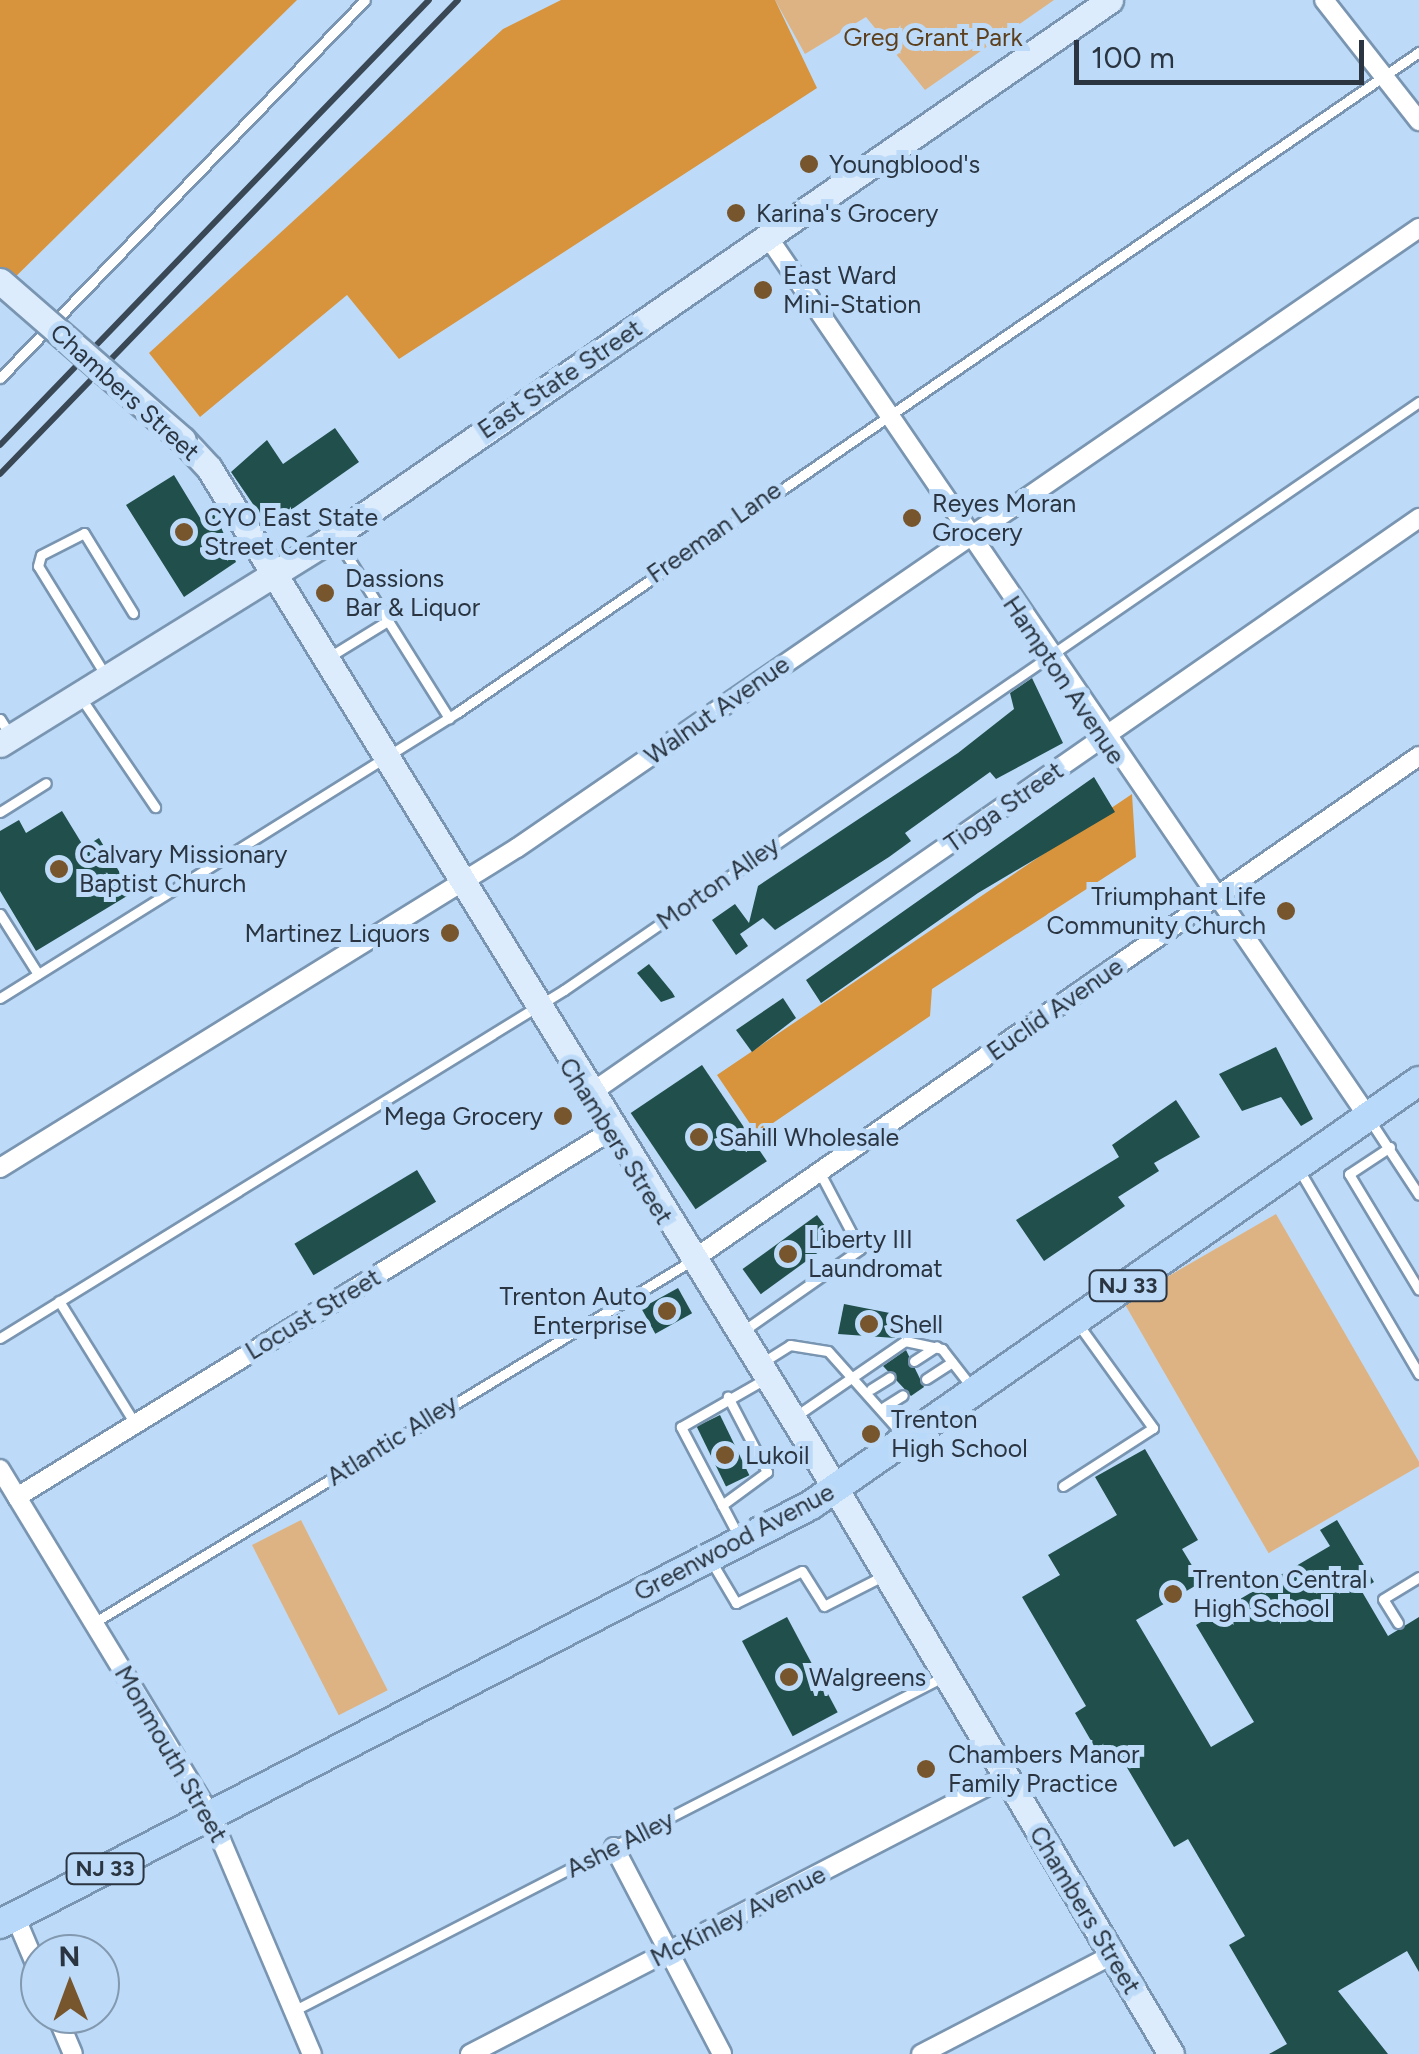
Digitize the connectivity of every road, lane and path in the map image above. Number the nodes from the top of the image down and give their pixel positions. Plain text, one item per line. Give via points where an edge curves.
1 (365, 0) edge
2 (1110, 0) edge
3 (1324, 0) edge
4 (1419, 52) edge
5 (1384, 75) junction
6 (1419, 122) edge
7 (1419, 228) edge
8 (768, 236) junction
9 (0, 280) edge
10 (0, 378) edge
11 (1419, 402) edge
12 (883, 416) junction
13 (1419, 518) edge
14 (334, 536) junction
15 (968, 538) junction
16 (273, 576) junction
17 (133, 613) dead end
18 (386, 622) junction
19 (1046, 655) junction
20 (324, 660) junction
21 (107, 678) junction
22 (80, 696) junction
23 (449, 718) junction
24 (4, 734) edge
25 (1102, 738) junction
26 (1419, 756) edge
27 (383, 760) junction
28 (46, 783) dead end
29 (155, 807) dead end
30 (0, 812) edge
31 (459, 886) junction
32 (1212, 897) junction
33 (0, 914) edge
34 (38, 974) junction
35 (0, 998) edge
36 (534, 1008) junction
37 (1419, 1081) edge
38 (588, 1095) junction
39 (1368, 1117) junction
40 (609, 1132) junction
41 (1390, 1147) junction
42 (1297, 1165) junction
43 (0, 1168) edge
44 (820, 1173) junction
45 (1419, 1194) edge
46 (691, 1262) junction
47 (1419, 1290) edge
48 (58, 1301) junction
49 (1076, 1322) junction
50 (736, 1335) junction
51 (0, 1338) edge
52 (936, 1346) junction
53 (914, 1361) dead end
54 (952, 1362) junction
55 (760, 1373) junction
56 (857, 1374) junction
57 (1419, 1374) edge
58 (890, 1377) dead end
59 (926, 1379) dead end
60 (872, 1389) junction
61 (975, 1392) junction
62 (903, 1395) dead end
63 (728, 1398) junction
64 (884, 1407) junction
65 (791, 1419) junction
66 (134, 1422) junction
67 (907, 1440) junction
68 (0, 1469) edge
69 (1063, 1486) dead end
70 (835, 1488) junction
71 (17, 1497) junction
72 (722, 1505) junction
73 (741, 1542) junction
74 (710, 1558) junction
75 (886, 1574) junction
76 (1419, 1576) edge
77 (95, 1622) junction
78 (1398, 1624) dead end
79 (946, 1676) junction
80 (1006, 1777) junction
81 (210, 1814) junction
82 (614, 1847) junction
83 (8, 1920) edge
84 (669, 1952) junction
85 (1112, 1956) junction
86 (294, 2010) junction
87 (312, 2054) edge
88 (470, 2054) edge
89 (722, 2054) edge
90 (921, 2054) edge
91 (1170, 2054) edge

1 - 10 lane via 79,286
2 - 8 street, East State Street
3 - 5 street
4 - 5 lane, Freeman Lane
5 - 6 street
5 - 12 lane, Freeman Lane
7 - 15 street, Walnut Avenue
8 - 12 street, Hampton Avenue
8 - 14 street, East State Street
9 - 16 street, Chambers Street, bridge via 183,440
11 - 19 lane, Morton Alley
12 - 15 street, Hampton Avenue
12 - 23 lane, Freeman Lane
13 - 25 street, Tioga Street
14 - 16 street, East State Street
14 - 18 lane
15 - 19 street, Hampton Avenue
15 - 31 street, Walnut Avenue
16 - 20 street, Chambers Street
16 - 21 street, East State Street
17 - 21 lane via 84,533 41,555 38,566
18 - 20 lane
18 - 23 lane
19 - 25 street, Hampton Avenue
19 - 36 lane, Morton Alley
20 - 27 street, Chambers Street
21 - 22 street, East State Street
22 - 24 street, East State Street
22 - 29 lane
23 - 27 lane, Freeman Lane
25 - 32 street, Hampton Avenue
25 - 38 street, Tioga Street
26 - 32 street, Euclid Avenue
27 - 31 street, Chambers Street
27 - 34 lane, Freeman Lane
28 - 30 lane
31 - 36 street, Chambers Street
31 - 43 street, Walnut Avenue
32 - 39 street, Hampton Avenue
32 - 44 street, Euclid Avenue
33 - 34 lane
34 - 35 lane, Freeman Lane
36 - 38 street, Chambers Street
36 - 48 lane, Morton Alley
37 - 39 main road, Greenwood Avenue / NJ 33
38 - 40 street, Chambers Street
39 - 41 lane
39 - 42 main road, Greenwood Avenue / NJ 33
40 - 46 street, Chambers Street
40 - 66 street, Locust Street
41 - 45 lane
41 - 47 lane via 1348,1174
42 - 49 main road, Greenwood Avenue / NJ 33
42 - 57 lane
44 - 46 street, Euclid Avenue
44 - 50 lane via 860,1249
46 - 50 street, Chambers Street
46 - 77 lane, Atlantic Alley
48 - 51 lane, Morton Alley
48 - 66 lane
49 - 61 main road, Greenwood Avenue / NJ 33
49 - 69 lane via 1153,1428
50 - 55 street, Chambers Street
52 - 53 lane
52 - 54 lane
52 - 56 lane via 906,1341
54 - 59 lane
54 - 61 lane
55 - 56 lane via 806,1343
55 - 63 lane
55 - 65 street, Chambers Street
56 - 60 lane
56 - 65 lane
58 - 60 lane
60 - 64 lane
61 - 67 main road, Greenwood Avenue / NJ 33
62 - 64 lane
63 - 72 lane via 767,1472
63 - 72 lane via 681,1427
64 - 67 lane
65 - 70 street, Chambers Street
66 - 71 street, Locust Street
67 - 70 main road, Greenwood Avenue / NJ 33
68 - 71 street, Monmouth Street
70 - 73 main road, Greenwood Avenue / NJ 33
70 - 75 street, Chambers Street
71 - 77 street, Monmouth Street
72 - 73 lane
73 - 74 main road, Greenwood Avenue / NJ 33
74 - 75 lane via 736,1603 802,1571 824,1606
74 - 81 main road, Greenwood Avenue / NJ 33
75 - 79 street, Chambers Street
76 - 78 lane via 1383,1598
77 - 81 street, Monmouth Street
79 - 80 street, Chambers Street
79 - 82 lane, Ashe Alley
80 - 84 street, McKinley Avenue
80 - 85 street, Chambers Street
81 - 83 main road, Greenwood Avenue / NJ 33
81 - 86 street, Monmouth Street
82 - 84 street
82 - 86 lane, Ashe Alley
84 - 88 street, McKinley Avenue
84 - 89 street
85 - 90 street
85 - 91 street, Chambers Street
86 - 87 street, Monmouth Street

